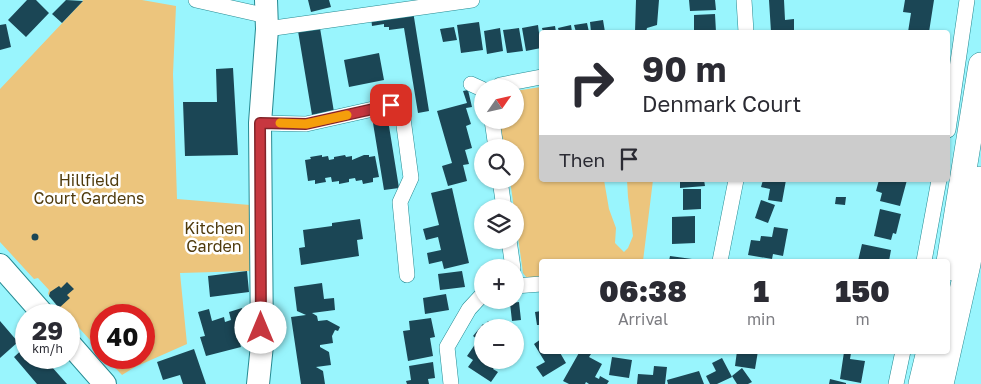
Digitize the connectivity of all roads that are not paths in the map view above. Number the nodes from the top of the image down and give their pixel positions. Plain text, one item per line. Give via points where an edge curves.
1 (196, 0) edge
2 (472, 0) edge
3 (744, 0) edge
4 (967, 0) edge
5 (267, 15) edge
6 (746, 30) edge
7 (981, 64) edge
8 (539, 77) edge
9 (524, 80) edge
10 (950, 116) edge
11 (260, 123) junction
12 (981, 179) edge
13 (736, 182) edge
14 (939, 182) edge
15 (720, 259) edge
16 (924, 259) edge
17 (0, 265) edge
18 (966, 265) edge
19 (407, 275) dead end
20 (539, 284) edge
21 (524, 285) edge
22 (34, 304) edge
23 (474, 304) edge
24 (950, 341) edge
25 (902, 354) edge
26 (928, 354) edge
27 (947, 354) edge
28 (80, 356) edge
29 (105, 384) edge
30 (258, 384) edge
31 (450, 384) edge
32 (896, 384) edge
33 (921, 384) edge
34 (941, 384) edge

1 - 5 street
2 - 5 street
3 - 6 street
4 - 10 street
5 - 11 street
7 - 18 main road
8 - 9 street
11 - 19 street via 306,124 391,105 402,112 412,178 400,202
11 - 30 street via 262,346
12 - 18 main road
13 - 15 street
14 - 16 street
17 - 22 street
18 - 24 main road
20 - 21 street
23 - 31 street via 447,347
25 - 32 street
26 - 33 main road
27 - 34 main road
28 - 29 street

